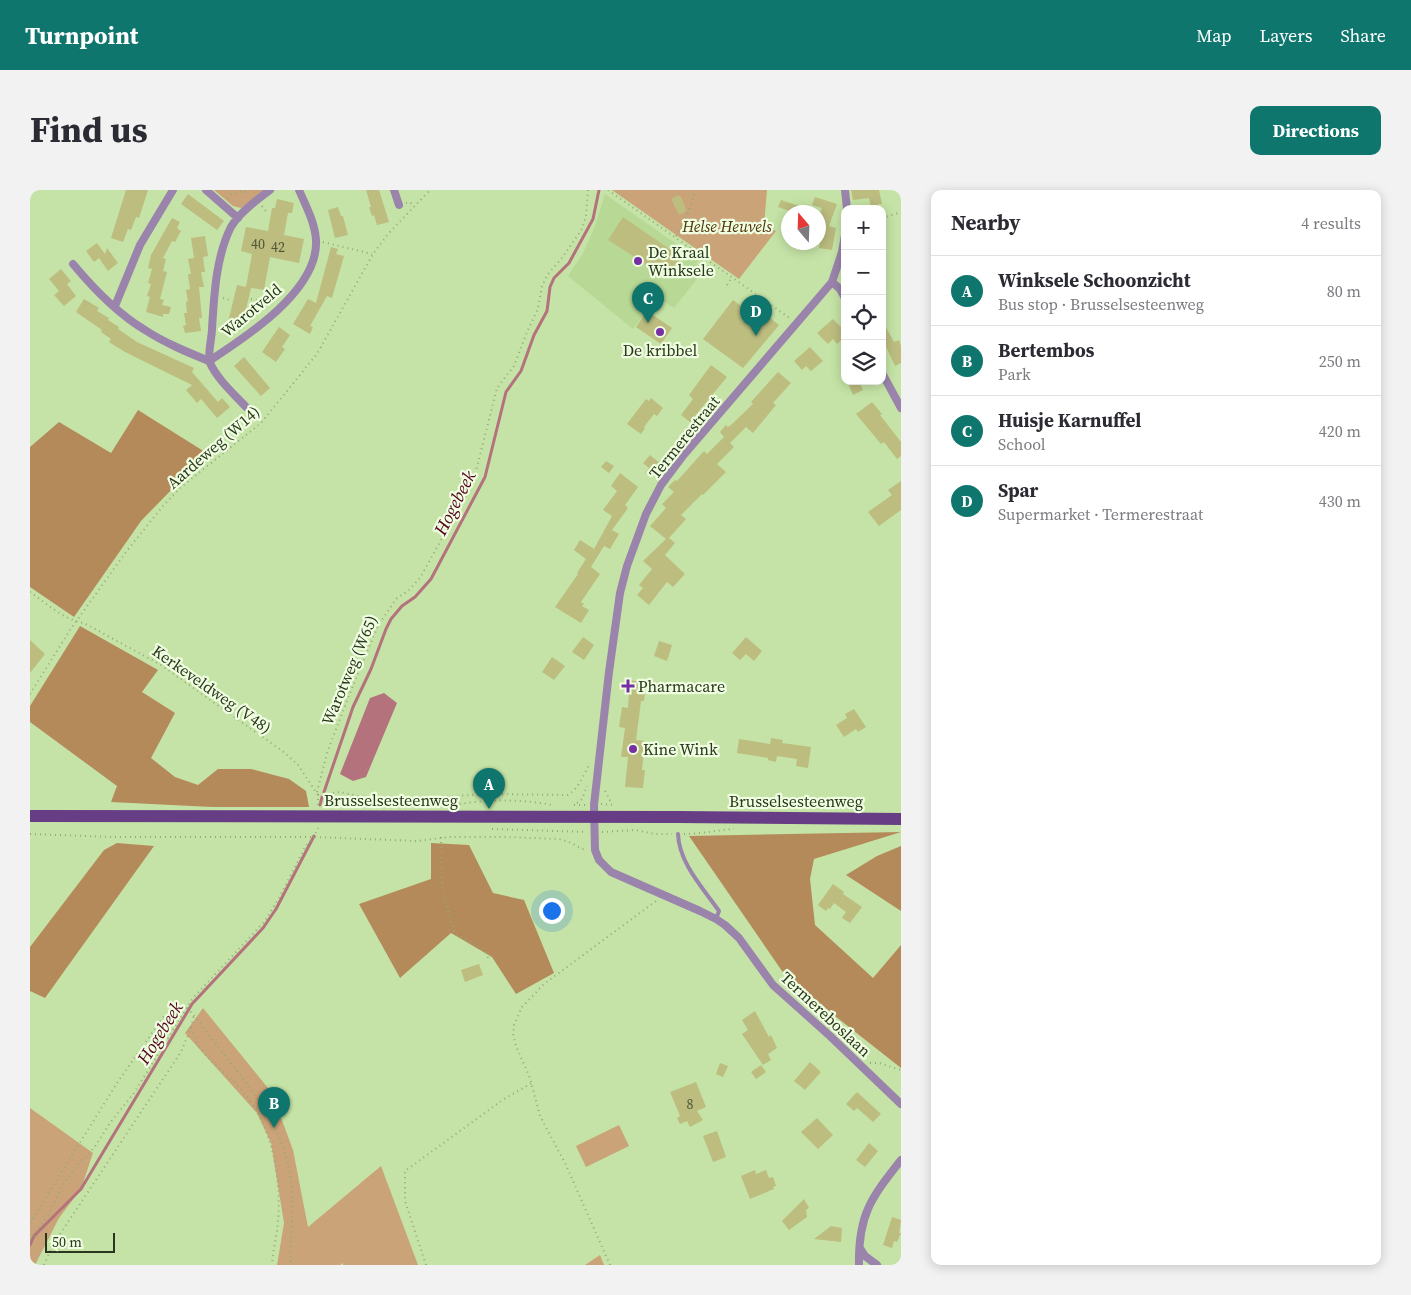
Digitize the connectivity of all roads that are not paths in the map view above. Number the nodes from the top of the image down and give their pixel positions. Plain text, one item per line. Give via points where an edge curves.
1 (173, 190) edge
2 (206, 190) edge
3 (270, 190) edge
4 (299, 190) edge
5 (394, 190) edge
6 (845, 190) edge
7 (847, 205) edge
8 (398, 206) dead end
9 (238, 218) junction
10 (842, 250) edge
11 (73, 264) dead end
12 (832, 282) junction
13 (843, 295) edge
14 (115, 306) junction
15 (209, 361) junction
16 (886, 380) edge
17 (246, 407) dead end
18 (901, 408) edge
19 (30, 816) edge
20 (594, 817) junction
21 (901, 819) edge
22 (678, 834) dead end
23 (716, 919) junction
24 (901, 1104) edge
25 (901, 1160) edge
26 (860, 1248) junction
27 (859, 1265) edge
28 (877, 1265) edge

1 - 14 street via 140,245
2 - 9 street
3 - 9 street, Warotveld
4 - 15 street, Warotveld via 310,212 316,240 313,265 288,301 256,329
5 - 8 street
6 - 7 street
9 - 15 street, Warotveld via 231,227 219,262
10 - 12 street
11 - 14 street
12 - 13 street
12 - 20 street, Termerestraat via 682,457 661,485 646,514 620,593 602,721
14 - 15 street via 145,331
15 - 17 street
16 - 18 street
19 - 20 main road, Brusselsesteenweg
20 - 21 main road, Brusselsesteenweg
20 - 23 street, Termereboslaan via 595,850 603,865 616,874
22 - 23 lane via 683,858 719,911
23 - 24 street, Termereboslaan via 739,938 773,985
25 - 26 street via 869,1205
26 - 27 street
26 - 28 street

